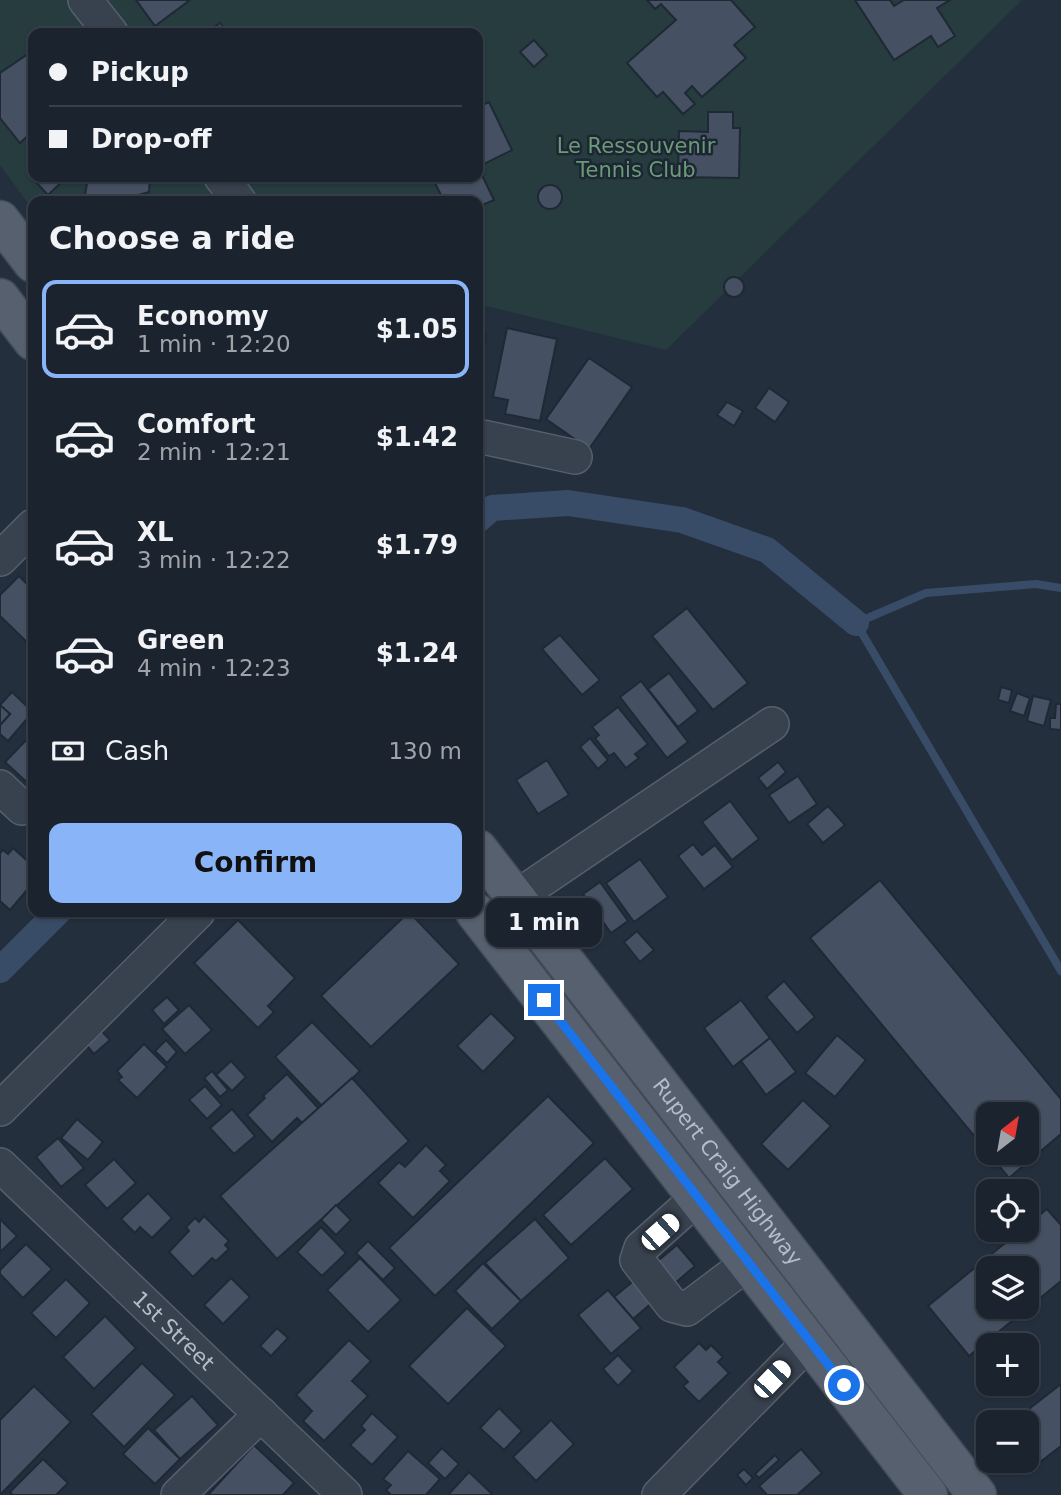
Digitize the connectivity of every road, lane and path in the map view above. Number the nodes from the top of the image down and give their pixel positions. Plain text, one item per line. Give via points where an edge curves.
1 (85, 0) edge
2 (107, 28) edge
3 (0, 220) edge
4 (28, 256) edge
5 (0, 299) edge
6 (28, 335) edge
7 (483, 437) edge
8 (575, 457) dead end
9 (28, 531) edge
10 (0, 559) edge
11 (772, 724) dead end
12 (483, 856) edge
13 (515, 898) junction
14 (193, 917) edge
15 (479, 917) edge
16 (0, 1109) edge
17 (0, 1166) edge
18 (697, 1198) junction
19 (748, 1263) junction
20 (810, 1341) junction
21 (261, 1414) junction
22 (178, 1495) edge
23 (345, 1495) edge
24 (659, 1495) edge
25 (928, 1495) edge
26 (977, 1495) edge

1 - 2 street
3 - 4 main road
5 - 6 main road
7 - 8 street
9 - 10 street
11 - 13 street
12 - 13 main road, Rupert Craig Highway
13 - 26 main road, Rupert Craig Highway
14 - 16 street
15 - 18 main road, Rupert Craig Highway
17 - 21 street, 1st Street
18 - 19 main road, Rupert Craig Highway
18 - 19 street via 641,1248 637,1261 672,1306 687,1308
19 - 20 main road, Rupert Craig Highway
20 - 24 street
20 - 25 main road, Rupert Craig Highway
21 - 22 street
21 - 23 street, 1st Street

